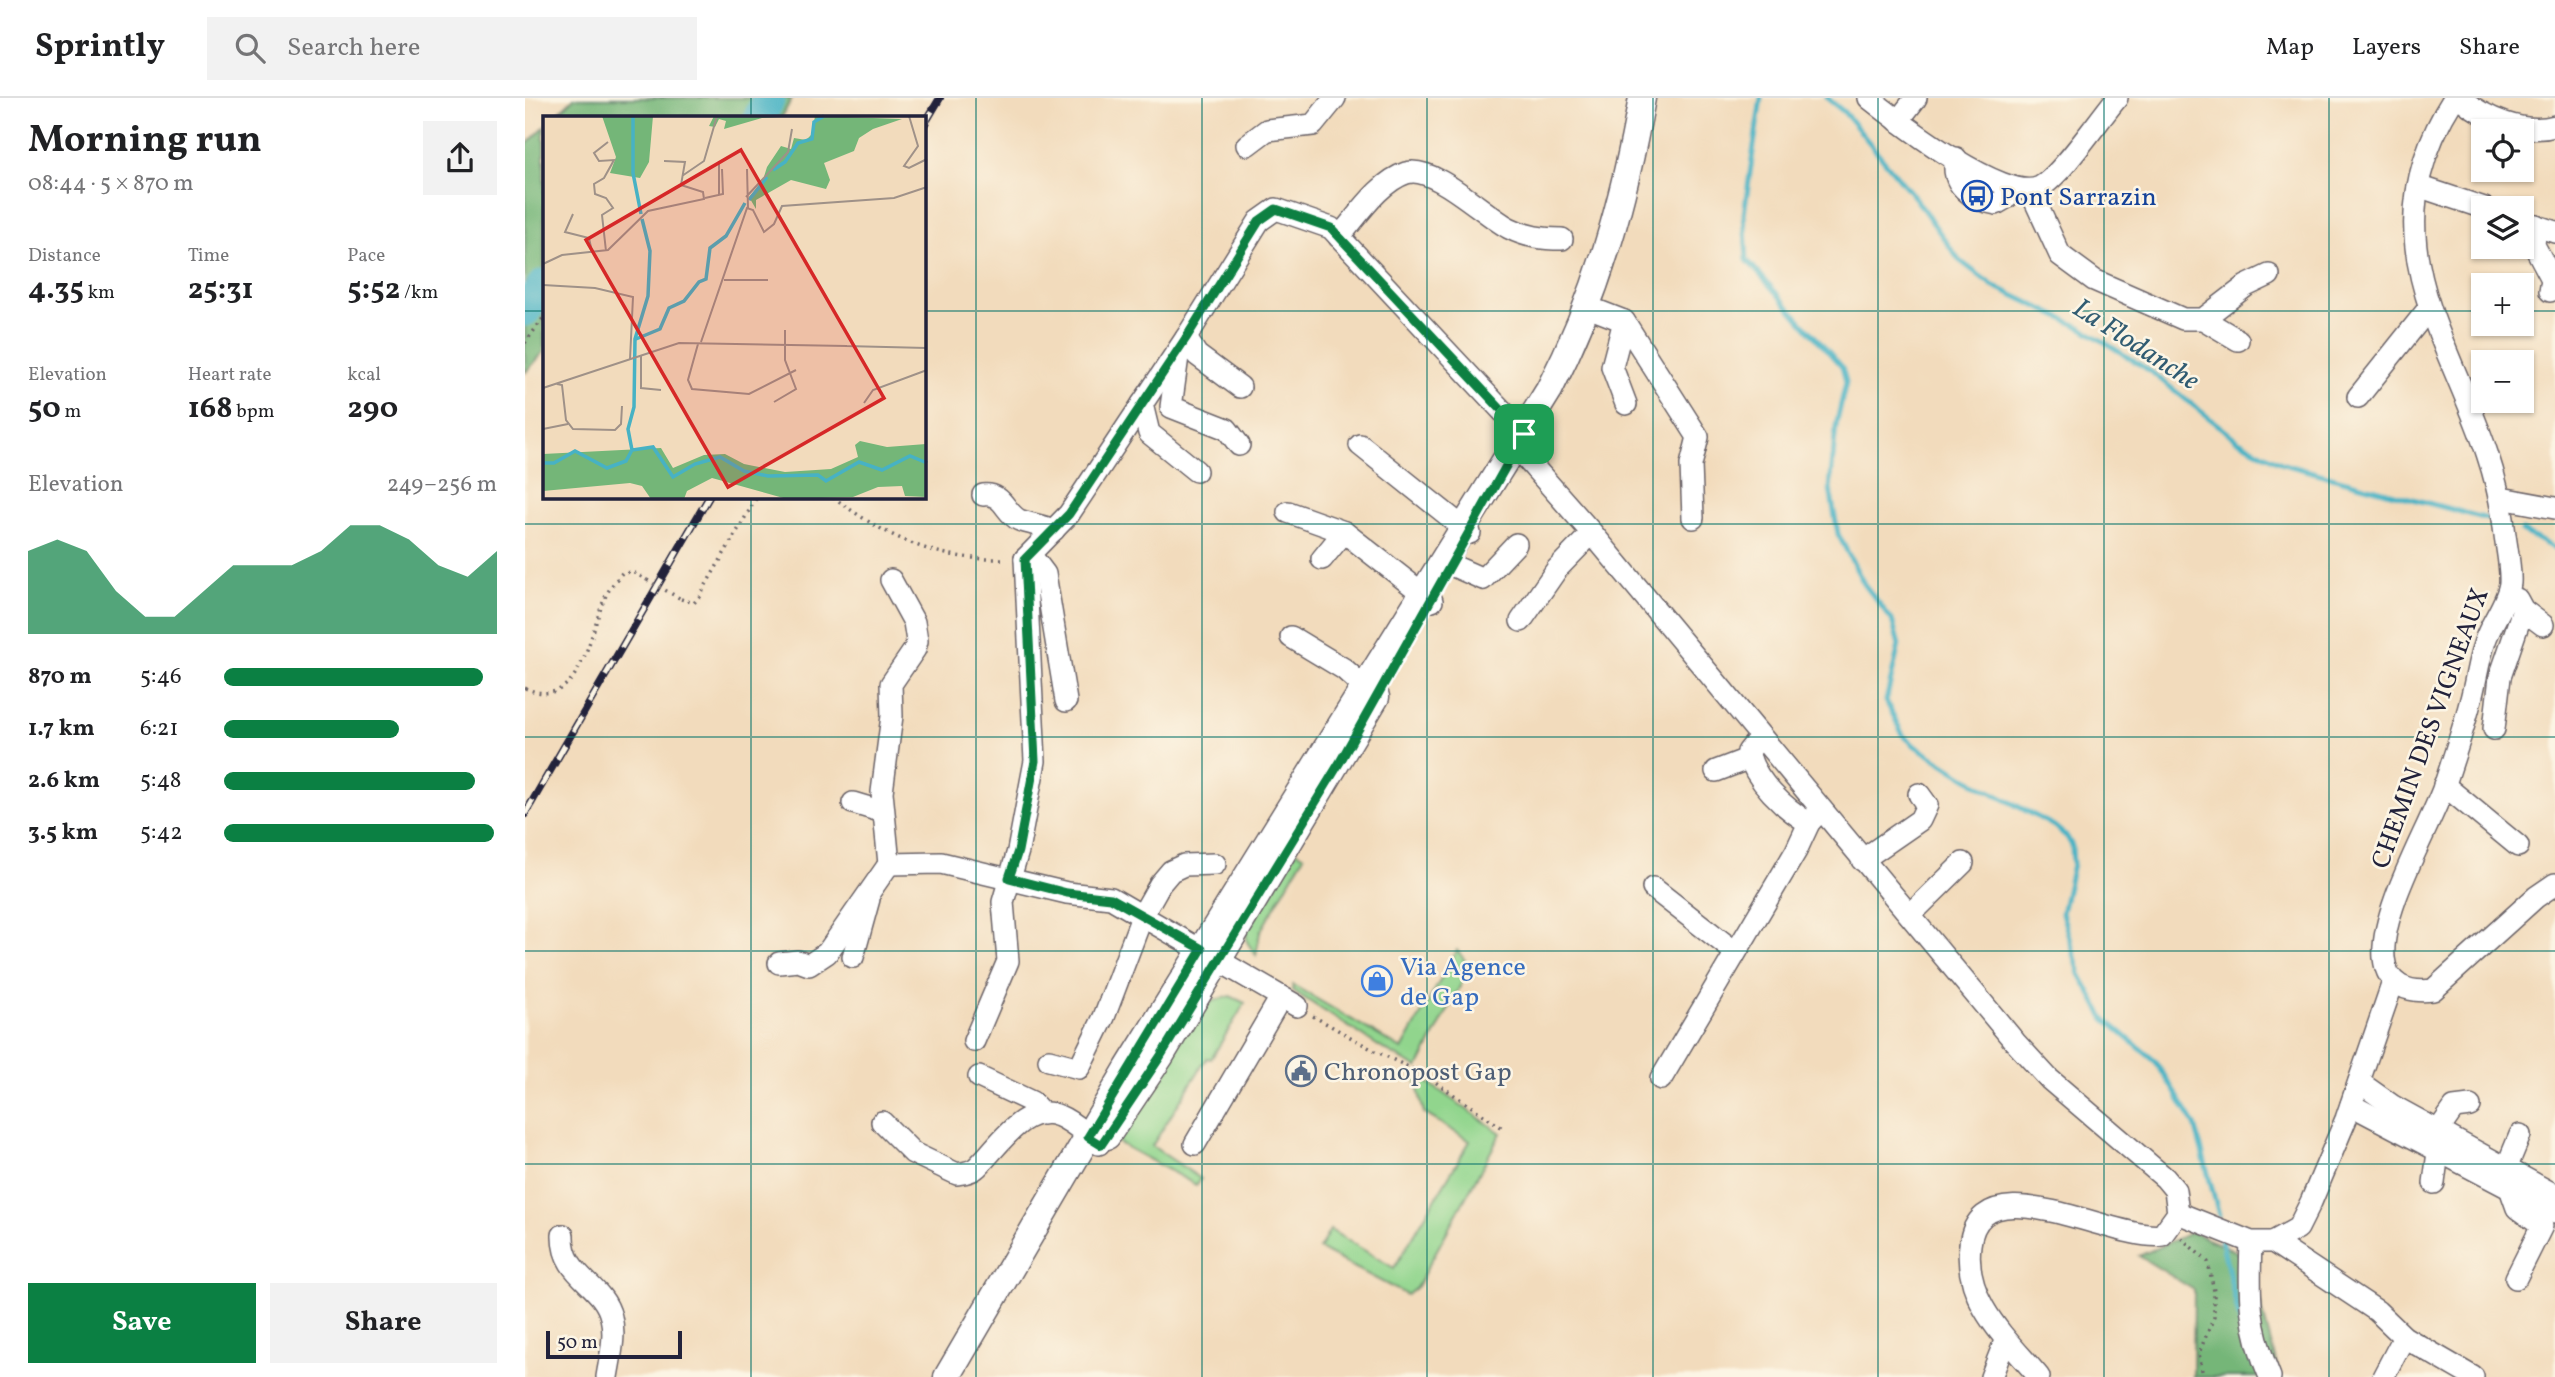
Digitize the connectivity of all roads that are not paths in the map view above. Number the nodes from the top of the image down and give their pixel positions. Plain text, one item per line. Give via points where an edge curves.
1 (1335, 98) edge
2 (1641, 98) edge
3 (1868, 98) edge
4 (1916, 98) edge
5 (2117, 98) edge
6 (2454, 98) edge
7 (2461, 98) edge
8 (1898, 121) junction
9 (2555, 127) edge
10 (1247, 145) dead end
11 (2419, 186) junction
12 (2022, 189) junction
13 (2471, 204) edge
14 (2537, 226) edge
15 (1339, 237) junction
16 (1562, 239) dead end
17 (2269, 275) dead end
18 (2550, 291) dead end
19 (1588, 307) junction
20 (2429, 308) junction
21 (2203, 319) junction
22 (1624, 321) junction
23 (2238, 340) dead end
24 (1183, 343) junction
25 (1240, 387) dead end
26 (2358, 397) dead end
27 (1142, 404) junction
28 (1626, 404) dead end
29 (1239, 445) dead end
30 (1360, 445) dead end
31 (1517, 445) junction
32 (1196, 471) dead end
33 (983, 495) dead end
34 (2501, 499) junction
35 (2555, 508) edge
36 (1288, 512) dead end
37 (1693, 518) dead end
38 (1053, 530) junction
39 (1467, 530) junction
40 (1344, 532) junction
41 (1592, 533) junction
42 (1516, 544) dead end
43 (1025, 559) junction
44 (1322, 559) dead end
45 (1447, 563) junction
46 (891, 580) dead end
47 (2510, 584) junction
48 (1426, 598) junction
49 (2523, 610) junction
50 (1521, 621) dead end
51 (2543, 625) dead end
52 (1291, 637) dead end
53 (1369, 692) junction
54 (1066, 702) dead end
55 (2494, 729) dead end
56 (1759, 738) junction
57 (1749, 758) junction
58 (1716, 771) dead end
59 (2444, 785) junction
60 (1919, 794) dead end
61 (853, 803) dead end
62 (883, 812) junction
63 (1815, 817) junction
64 (2518, 846) dead end
65 (1862, 860) junction
66 (1963, 863) dead end
67 (888, 864) junction
68 (1215, 864) dead end
69 (1009, 878) junction
70 (2555, 884) edge
71 (1653, 888) dead end
72 (870, 890) junction
73 (1143, 914) junction
74 (1910, 915) junction
75 (1735, 952) junction
76 (1210, 955) junction
77 (853, 957) dead end
78 (779, 963) dead end
79 (2393, 982) junction
80 (974, 1041) dead end
81 (1049, 1060) dead end
82 (979, 1077) dead end
83 (1661, 1079) dead end
84 (2359, 1082) junction
85 (2351, 1105) junction
86 (2470, 1106) dead end
87 (1043, 1114) junction
88 (882, 1122) dead end
89 (2520, 1135) dead end
90 (1094, 1141) junction
91 (2438, 1141) junction
92 (1195, 1143) dead end
93 (2506, 1169) junction
94 (2434, 1183) dead end
95 (2512, 1192) junction
96 (2555, 1195) edge
97 (2555, 1212) edge
98 (2174, 1220) junction
99 (2292, 1231) junction
100 (563, 1235) dead end
101 (2251, 1242) junction
102 (2273, 1242) junction
103 (2516, 1278) dead end
104 (2381, 1298) dead end
105 (2005, 1341) junction
106 (2411, 1341) junction
107 (607, 1377) edge
108 (947, 1377) edge
109 (1991, 1377) edge
110 (2039, 1377) edge
111 (2270, 1377) edge
112 (2383, 1377) edge
113 (2473, 1377) edge

1 - 10 street via 1313,125 1268,130
2 - 19 main road via 1618,211
3 - 8 street
4 - 8 street
5 - 12 street via 2051,178
6 - 11 street, CHEMIN DES VIGNEAUX via 2422,160
7 - 9 street via 2498,120 2539,130
8 - 12 street via 1956,158
11 - 13 street
11 - 20 street, CHEMIN DES VIGNEAUX via 2415,236
12 - 21 street via 2060,255 2094,280 2183,319
14 - 18 street via 2534,245 2552,279
15 - 16 street via 1387,185 1406,173 1420,172 1446,184 1511,229 1536,239
15 - 24 street via 1331,228 1276,209 1259,221
15 - 31 street
17 - 21 street via 2246,286
19 - 22 street
19 - 31 main road
20 - 26 street
20 - 34 street, CHEMIN DES VIGNEAUX via 2482,432
21 - 23 street
22 - 28 street via 1612,367
22 - 37 street via 1698,437 1691,465
24 - 25 street
24 - 27 street
24 - 29 street via 1171,407 1227,429
27 - 32 street via 1149,433
27 - 38 street via 1069,514
30 - 39 street
31 - 39 main road
31 - 41 street
33 - 38 street via 1003,501 1017,519
34 - 35 street
34 - 47 street, CHEMIN DES VIGNEAUX
36 - 40 street
38 - 43 street
39 - 45 main road
40 - 44 street
40 - 48 street
41 - 50 street via 1557,569
41 - 56 street
42 - 45 street via 1483,579
43 - 54 street via 1036,562 1045,574
43 - 69 street via 1035,761
45 - 48 main road
46 - 62 street via 914,622 917,641 891,684
47 - 49 street
47 - 59 street, CHEMIN DES VIGNEAUX via 2485,641
48 - 53 main road
49 - 51 street
49 - 55 street via 2500,677
52 - 53 street via 1344,669
53 - 76 main road
53 - 76 main road via 1300,788
56 - 57 street via 1748,752
56 - 63 street
57 - 58 street
57 - 63 street via 1790,811
59 - 64 street
59 - 79 street, CHEMIN DES VIGNEAUX via 2388,921 2384,956
60 - 65 street via 1927,805 1925,815
61 - 62 street
62 - 67 street
63 - 65 street
63 - 75 street
65 - 74 street
66 - 74 street
67 - 69 street via 941,863
67 - 72 street
68 - 73 street via 1184,865 1171,871
69 - 73 street via 1067,893 1111,898
69 - 80 street via 1003,902 1008,961
70 - 79 street via 2433,990 2414,992
71 - 75 street
72 - 77 street
72 - 78 street via 827,953 809,965
73 - 76 street
73 - 81 street via 1104,1017 1079,1068
74 - 98 street via 2049,1079 2165,1178 2175,1190
75 - 83 street
76 - 90 main road
76 - 90 main road via 1160,1057
76 - 92 street via 1289,1002
79 - 84 street
82 - 87 street via 1032,1102
84 - 85 street
84 - 91 street
85 - 91 street
85 - 99 street via 2311,1202
86 - 91 street via 2454,1108
87 - 88 street via 1030,1117 1001,1139 975,1170 957,1174 913,1153
87 - 90 street via 1056,1115
89 - 93 street
90 - 108 main road
91 - 93 street
91 - 94 street
91 - 95 street
93 - 96 street
95 - 97 street
95 - 103 street via 2517,1208 2542,1226
98 - 101 street
98 - 105 street via 2162,1235 2148,1237 2042,1209 2000,1206 1985,1213 1973,1226 1969,1259 1985,1314
99 - 102 street
99 - 104 street via 2297,1242
100 - 107 street via 568,1264 611,1315
101 - 102 street
101 - 111 street via 2249,1306 2253,1332
102 - 106 street via 2377,1311
105 - 109 street
105 - 110 street
106 - 112 street
106 - 113 street

